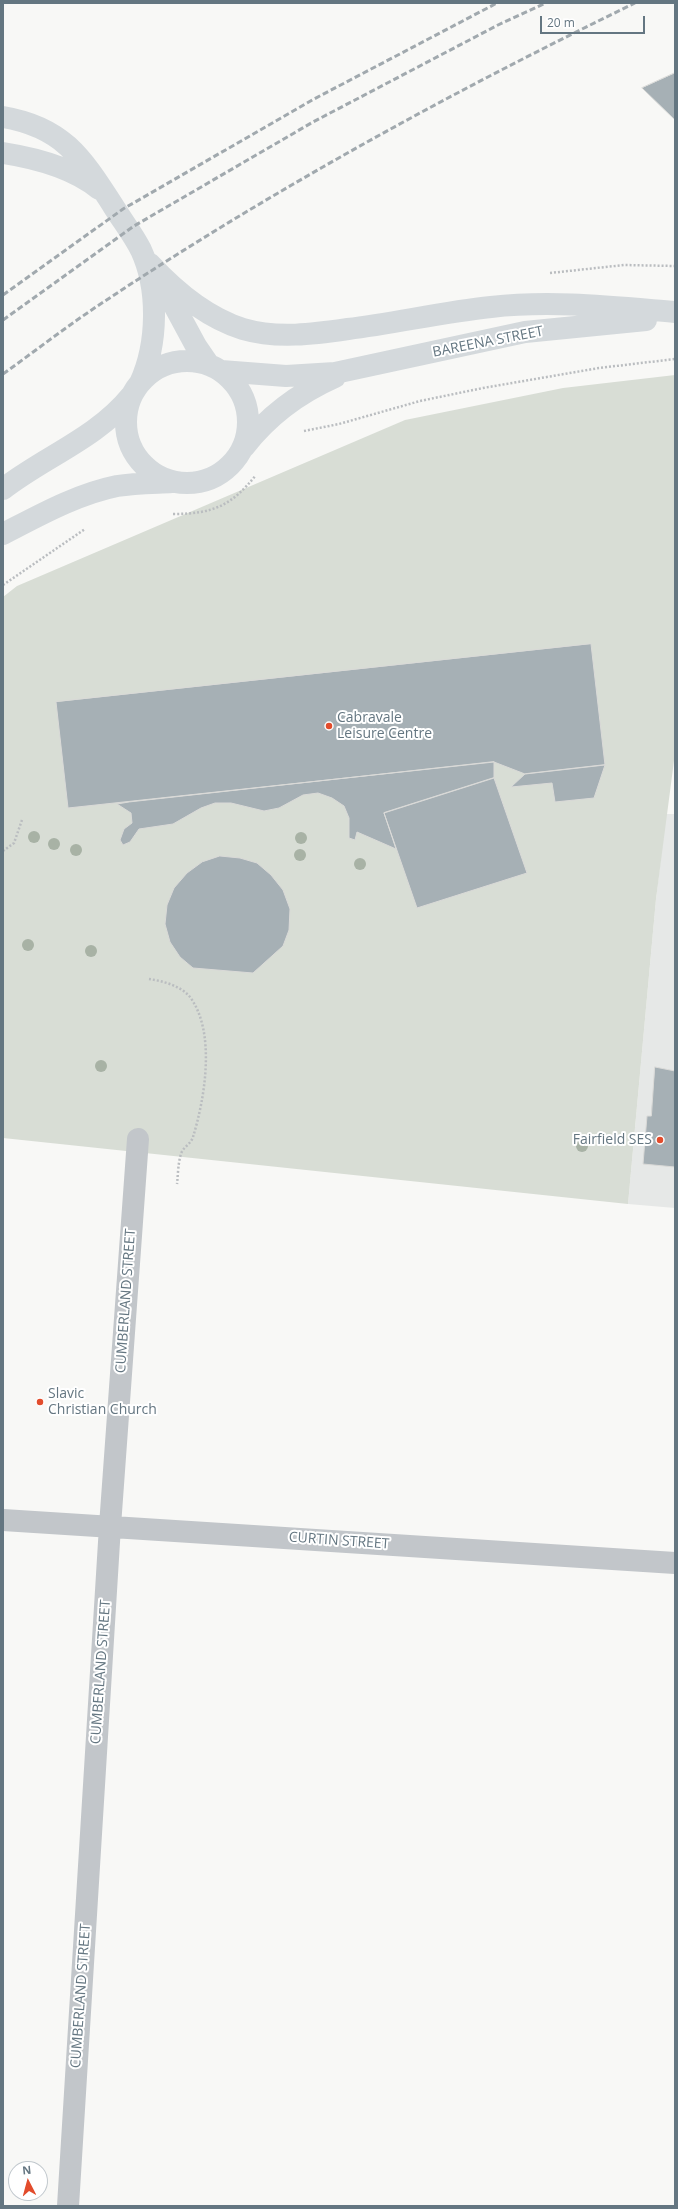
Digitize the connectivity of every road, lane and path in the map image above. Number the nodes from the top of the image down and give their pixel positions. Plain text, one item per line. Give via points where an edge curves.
1 (3, 117) edge
2 (3, 153) edge
3 (109, 200) junction
4 (145, 257) junction
5 (180, 301) junction
6 (675, 312) edge
7 (675, 317) edge
8 (675, 358) edge
9 (215, 368) junction
10 (351, 371) junction
11 (136, 389) junction
12 (298, 433) dead end
13 (238, 455) junction
14 (259, 472) dead end
15 (180, 482) junction
16 (3, 489) edge
17 (170, 514) dead end
18 (88, 527) dead end
19 (3, 534) edge
20 (3, 585) edge
21 (22, 820) dead end
22 (3, 851) edge
23 (149, 979) dead end
24 (138, 1139) dead end
25 (177, 1184) dead end
26 (3, 1520) edge
27 (110, 1526) junction
28 (675, 1563) edge
29 (68, 2206) edge

1 - 3 main road via 36,125 62,139 84,163
2 - 3 main road via 55,166 92,184
3 - 4 main road
4 - 5 main road
4 - 11 main road via 153,314 151,349
5 - 6 main road via 233,325 256,331 291,334 314,334 492,307 575,305
5 - 9 main road via 196,346
7 - 10 main road, BAREENA STREET via 525,332
8 - 12 path via 483,388 420,401
9 - 10 main road, BAREENA STREET via 286,376
9 - 11 main road via 197,362 172,362 149,374
9 - 13 main road via 239,390 248,416 247,429
10 - 13 main road, BAREENA STREET via 320,384 288,404 262,426
11 - 15 main road via 126,420 130,445 145,466 155,474
11 - 16 main road via 121,408 100,426
13 - 15 main road via 219,473 193,482
14 - 17 path via 242,493 223,506 190,514
15 - 19 main road via 134,484 96,492
18 - 20 path
21 - 22 path via 14,843
23 - 25 path via 167,982 190,997 204,1026 206,1044 202,1104 192,1139 181,1153
24 - 27 street, CUMBERLAND STREET
26 - 27 street, CURTIN STREET
27 - 28 street, CURTIN STREET
27 - 29 street, CUMBERLAND STREET

